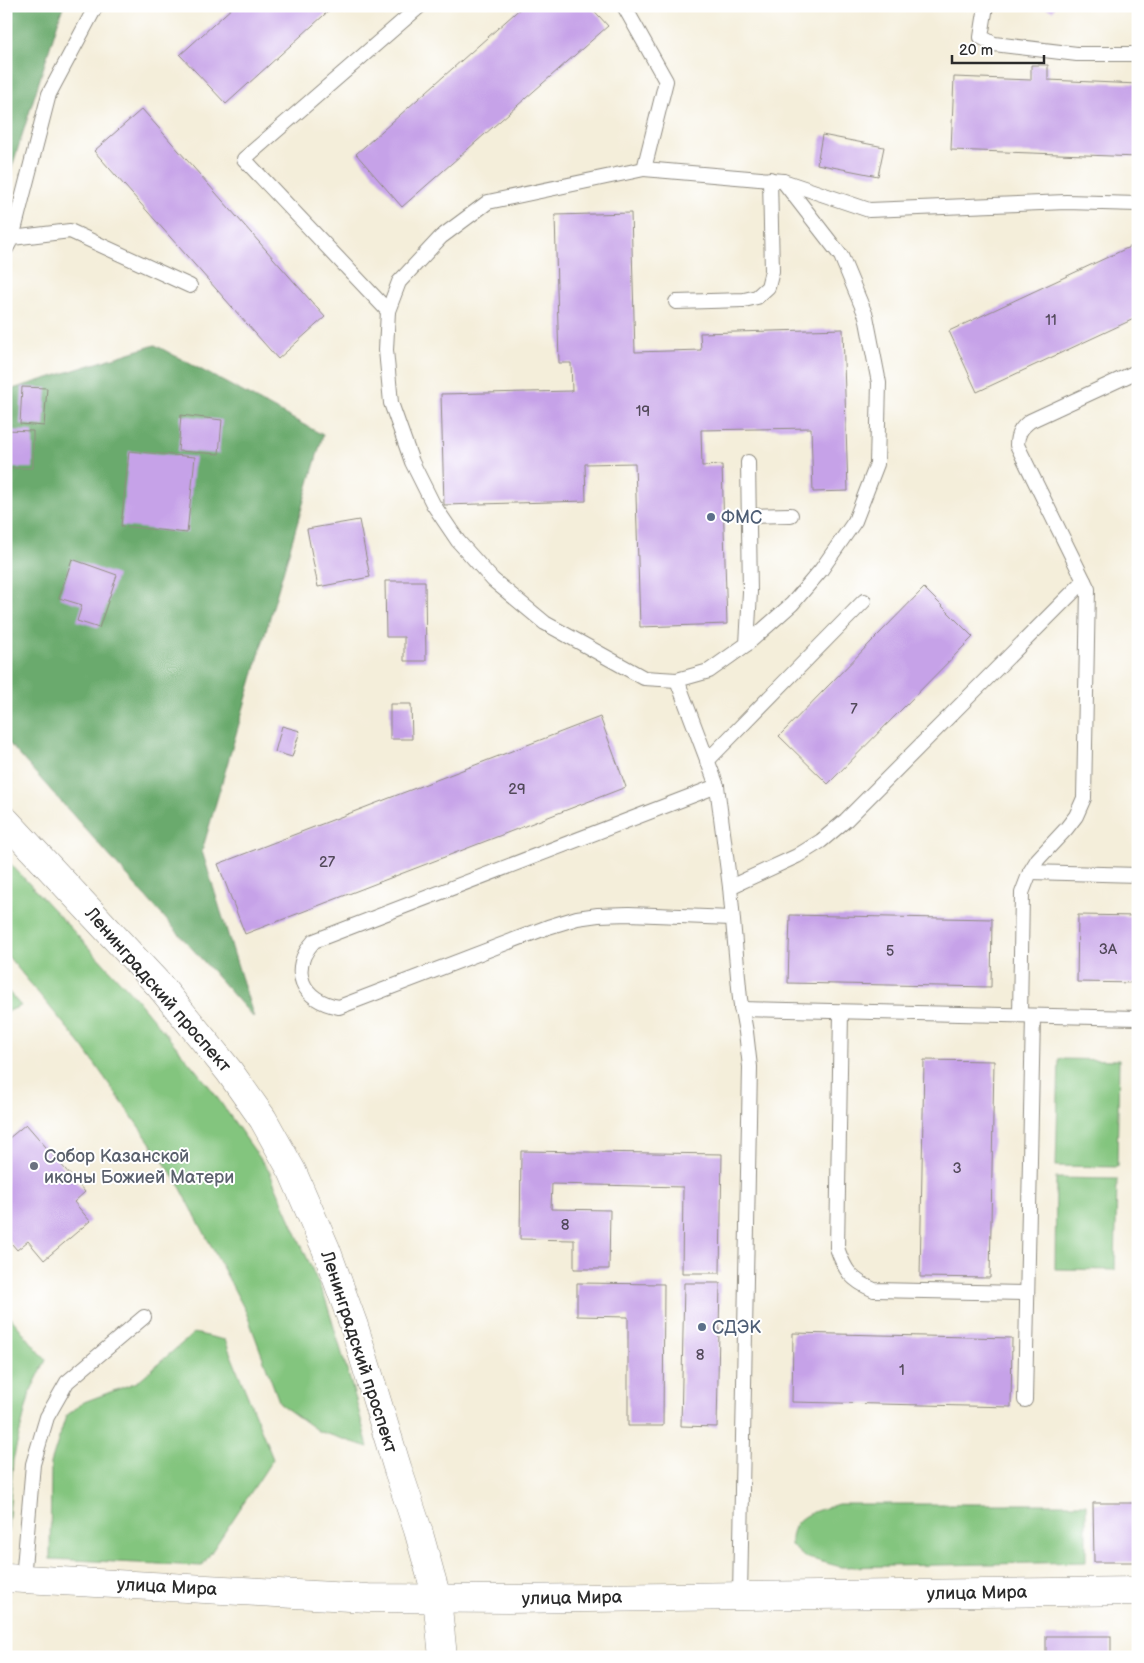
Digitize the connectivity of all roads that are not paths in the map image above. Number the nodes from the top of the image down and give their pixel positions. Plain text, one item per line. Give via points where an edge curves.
1 (96, 6) edge
2 (420, 6) edge
3 (624, 6) edge
4 (986, 6) edge
5 (1138, 54) edge
6 (644, 169) junction
7 (776, 180) junction
8 (1138, 204) edge
9 (9, 243) edge
10 (190, 286) dead end
11 (676, 302) dead end
12 (388, 311) junction
13 (1138, 371) edge
14 (748, 462) dead end
15 (791, 515) dead end
16 (749, 516) junction
17 (1084, 581) junction
18 (864, 601) dead end
19 (747, 644) junction
20 (677, 680) junction
21 (707, 761) junction
22 (717, 786) junction
23 (6, 821) edge
24 (1030, 872) junction
25 (1138, 875) edge
26 (730, 887) junction
27 (732, 918) junction
28 (741, 1009) junction
29 (841, 1012) junction
30 (1026, 1016) junction
31 (1138, 1018) edge
32 (1027, 1293) junction
33 (144, 1317) dead end
34 (1025, 1400) dead end
35 (15, 1578) edge
36 (1138, 1591) edge
37 (740, 1596) junction
38 (437, 1598) junction
39 (443, 1657) edge

1 - 9 lane via 49,94
2 - 12 lane via 244,160
3 - 6 lane via 666,81
4 - 5 lane via 981,37 994,44 1077,54
6 - 7 lane
6 - 12 lane via 488,202 441,237 400,282
7 - 8 lane via 869,210 1066,202
7 - 11 lane via 772,271 768,287 757,297 744,300
7 - 19 lane via 841,256 866,316 879,382 876,464 855,521 821,570 792,604
9 - 10 lane via 70,232
12 - 20 lane via 386,350 392,403 412,462 433,504 458,541 493,580 545,623 644,678
13 - 17 lane via 1030,421 1023,426 1017,438 1017,445
14 - 16 lane
15 - 16 lane
16 - 19 lane
17 - 24 lane via 1088,589 1084,798 1076,816
17 - 26 lane via 846,820 797,856
18 - 21 lane
19 - 20 lane via 709,671
20 - 21 lane
21 - 22 lane
22 - 26 lane
22 - 27 lane via 314,941 305,951 300,972 303,984 314,998 326,1005 339,1007 577,918 629,914
23 - 38 street, Ленинградский проспект via 159,985 229,1071 268,1128 292,1171 354,1326
24 - 25 lane
24 - 30 lane via 1022,893
26 - 27 lane
27 - 28 lane
28 - 29 lane
28 - 37 lane via 750,1079
29 - 30 lane
29 - 32 lane via 837,1248 844,1267 861,1284 874,1290
30 - 31 lane
30 - 32 lane
32 - 34 lane
33 - 35 lane via 67,1382 46,1417 33,1464
35 - 38 street, улица Мира via 368,1598
36 - 37 street, улица Мира
37 - 38 street, улица Мира
38 - 39 street, Ленинградский проспект

